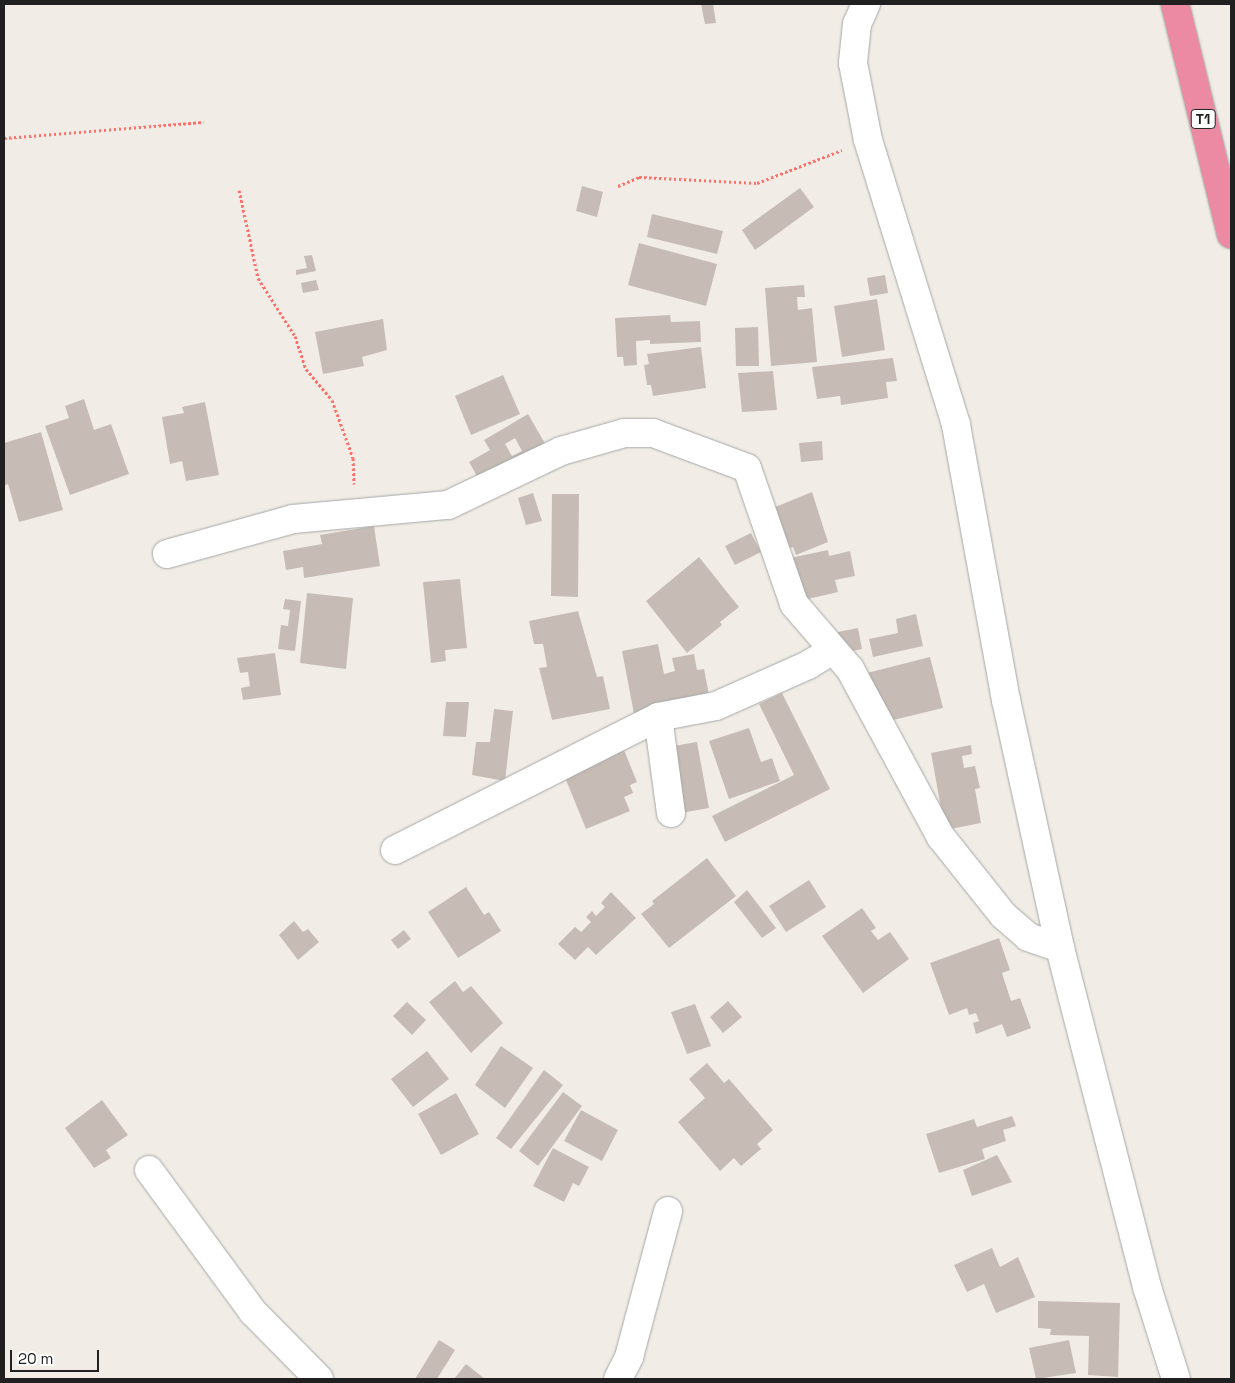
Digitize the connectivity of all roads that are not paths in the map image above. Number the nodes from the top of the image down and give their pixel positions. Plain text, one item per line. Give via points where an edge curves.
1 (866, 4) edge
2 (1175, 4) edge
3 (1231, 234) edge
4 (167, 554) dead end
5 (834, 650) junction
6 (658, 718) junction
7 (671, 814) dead end
8 (395, 850) dead end
9 (1060, 948) junction
10 (149, 1170) dead end
11 (668, 1211) dead end
12 (319, 1379) edge
13 (618, 1379) edge
14 (1176, 1379) edge

1 - 9 street via 857,24 853,63 868,140 956,425 1006,700
2 - 3 highway, T1
4 - 5 street via 293,519 448,506 561,451 624,433 652,433 747,468 794,604
5 - 6 street via 808,666 716,706
5 - 9 street via 850,669 941,837 1003,915 1028,936
6 - 7 street
6 - 8 street
9 - 14 street via 1147,1287
10 - 12 street via 254,1312
11 - 13 street via 629,1357

